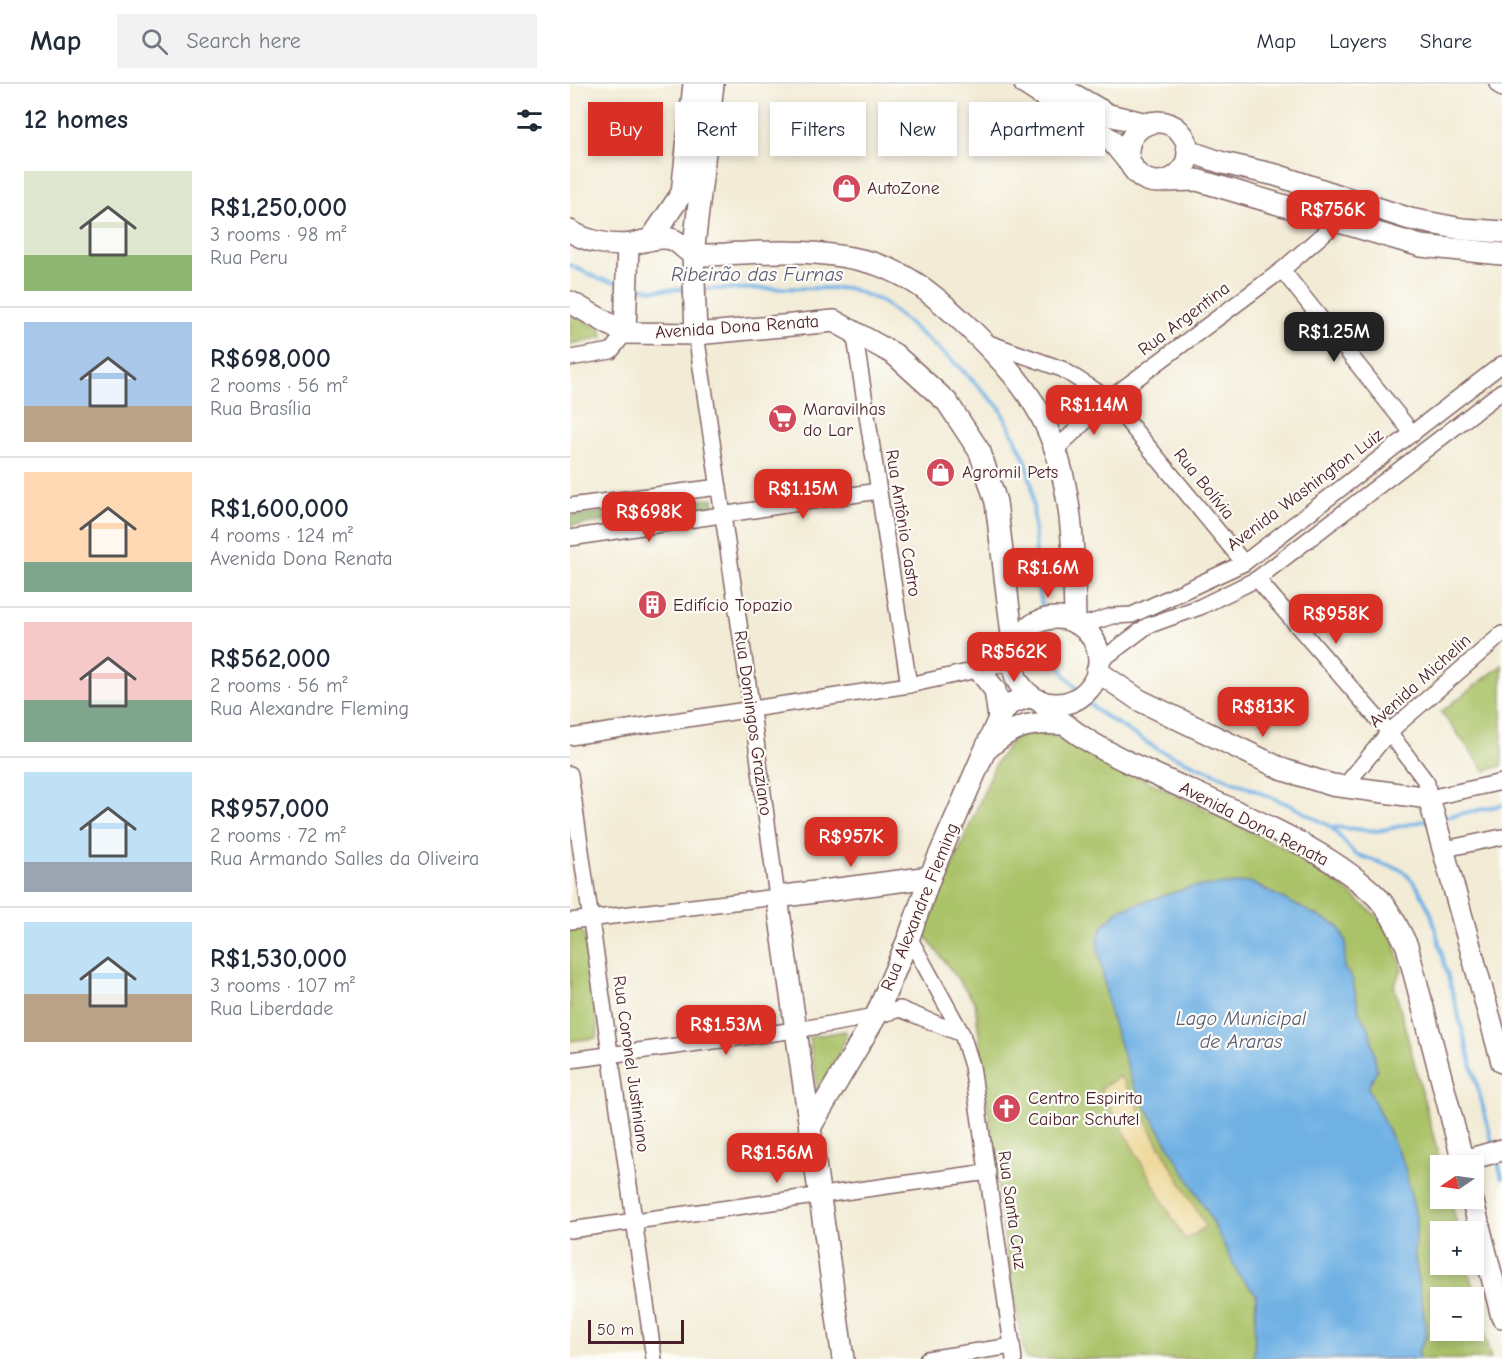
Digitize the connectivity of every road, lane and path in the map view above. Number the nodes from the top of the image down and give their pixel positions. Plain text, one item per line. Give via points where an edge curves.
1 (694, 84) edge
2 (713, 84) edge
3 (1025, 84) edge
4 (1055, 84) edge
5 (1497, 84) edge
6 (1502, 89) edge
7 (1148, 124) junction
8 (1188, 152) junction
9 (1132, 166) junction
10 (1165, 181) junction
11 (1337, 222) junction
12 (570, 231) edge
13 (1502, 232) edge
14 (651, 239) junction
15 (628, 245) junction
16 (693, 254) junction
17 (1502, 254) edge
18 (1282, 270) junction
19 (570, 302) edge
20 (854, 331) junction
21 (626, 333) junction
22 (696, 334) junction
23 (983, 341) junction
24 (570, 358) edge
25 (1502, 363) edge
26 (1502, 391) edge
27 (1110, 399) junction
28 (1413, 434) junction
29 (1056, 449) junction
30 (719, 488) junction
31 (878, 491) junction
32 (570, 506) edge
33 (724, 516) junction
34 (570, 538) edge
35 (1244, 562) junction
36 (1257, 579) junction
37 (1073, 622) junction
38 (1502, 634) edge
39 (1014, 656) junction
40 (980, 671) junction
41 (1096, 672) junction
42 (909, 685) junction
43 (1036, 698) junction
44 (752, 711) junction
45 (999, 718) junction
46 (1061, 724) junction
47 (1389, 732) junction
48 (570, 737) edge
49 (985, 752) junction
50 (570, 774) edge
51 (1502, 782) edge
52 (1344, 787) junction
53 (1429, 798) junction
54 (1502, 837) edge
55 (1445, 849) junction
56 (930, 877) junction
57 (777, 897) junction
58 (591, 918) junction
59 (570, 921) edge
60 (909, 937) junction
61 (876, 1016) junction
62 (796, 1030) junction
63 (962, 1034) junction
64 (1501, 1052) edge
65 (609, 1055) junction
66 (570, 1059) edge
67 (811, 1126) junction
68 (1477, 1155) edge
69 (988, 1173) junction
70 (821, 1194) junction
71 (1475, 1209) edge
72 (634, 1222) junction
73 (570, 1230) edge
74 (1502, 1317) edge
75 (1013, 1352) edge
76 (654, 1359) edge
77 (843, 1359) edge
78 (927, 1359) edge

1 - 14 main road via 682,193
2 - 16 main road, Rua Domingos Graziano
3 - 9 main road via 1110,139
4 - 7 main road via 1108,115
5 - 6 street
7 - 8 main road via 1174,127 1186,142
7 - 9 main road via 1139,129 1129,146
8 - 10 main road via 1182,170
8 - 13 main road via 1276,175 1410,219
9 - 10 main road via 1146,179
10 - 11 main road via 1197,180
11 - 17 main road via 1421,246
11 - 18 street, Rua Argentina
12 - 15 main road via 582,239
14 - 15 main road
14 - 16 main road via 672,239
15 - 21 main road
16 - 22 main road, Rua Domingos Graziano
16 - 23 main road via 820,252 899,271
18 - 27 street, Rua Argentina
18 - 28 street
19 - 21 main road, Avenida Dona Renata
20 - 22 main road, Avenida Dona Renata via 834,321
20 - 31 street, Rua Antônio Castro
20 - 39 main road, Avenida Dona Renata via 894,354 947,402 980,452 996,502
21 - 22 main road, Avenida Dona Renata
21 - 24 street via 611,351
22 - 30 street, Rua Domingos Graziano
23 - 27 street, Rua Bolívia via 1062,369
23 - 29 main road via 1040,413
25 - 28 street, Avenida Washington Luiz
26 - 36 street
27 - 29 street, Rua Argentina
27 - 35 street, Rua Bolívia
28 - 35 street, Avenida Washington Luiz
29 - 37 main road via 1067,499 1075,569
30 - 32 street
30 - 33 street, Rua Domingos Graziano
31 - 33 street
31 - 42 street, Rua Antônio Castro
33 - 34 street
33 - 44 street, Rua Domingos Graziano
35 - 37 street, Avenida Washington Luiz via 1132,615
36 - 41 street via 1200,607 1147,626
36 - 47 street
37 - 39 main road via 1038,622 1023,634
37 - 41 main road via 1097,648
38 - 47 street, Avenida Michelin
39 - 40 street
39 - 43 main road via 1020,684
40 - 42 street
40 - 45 main road via 995,690
41 - 43 main road via 1082,695 1069,702 1055,704
41 - 52 main road via 1139,700 1284,770
42 - 44 street
43 - 45 main road, Rua Alexandre Fleming via 1009,704
43 - 46 main road, Avenida Dona Renata
44 - 48 street
44 - 57 street, Rua Domingos Graziano
45 - 49 main road, Rua Alexandre Fleming
46 - 49 main road via 1022,725
46 - 68 main road, Avenida Dona Renata via 1103,750 1298,843 1376,896 1407,946
47 - 52 street, Avenida Michelin
47 - 53 street via 1427,783
49 - 56 main road, Rua Alexandre Fleming
50 - 58 street, Rua Coronel Justiniano
51 - 53 street
52 - 53 main road
53 - 55 main road
54 - 55 street
55 - 64 main road
56 - 57 main road
56 - 60 main road, Rua Alexandre Fleming
57 - 58 street
57 - 62 main road
58 - 59 street
58 - 65 street, Rua Coronel Justiniano
60 - 61 main road, Rua Alexandre Fleming
60 - 63 street, Rua Santa Cruz
61 - 62 street
61 - 63 street via 900,1009
61 - 67 main road, Rua Alexandre Fleming
62 - 65 street
62 - 67 main road
63 - 69 street, Rua Santa Cruz via 972,1066
65 - 66 street
65 - 72 street, Rua Coronel Justiniano
67 - 70 main road
69 - 70 street
69 - 75 street, Rua Santa Cruz
70 - 72 street
70 - 77 main road
71 - 74 main road
72 - 73 street
72 - 76 street, Rua Coronel Justiniano
75 - 78 street

